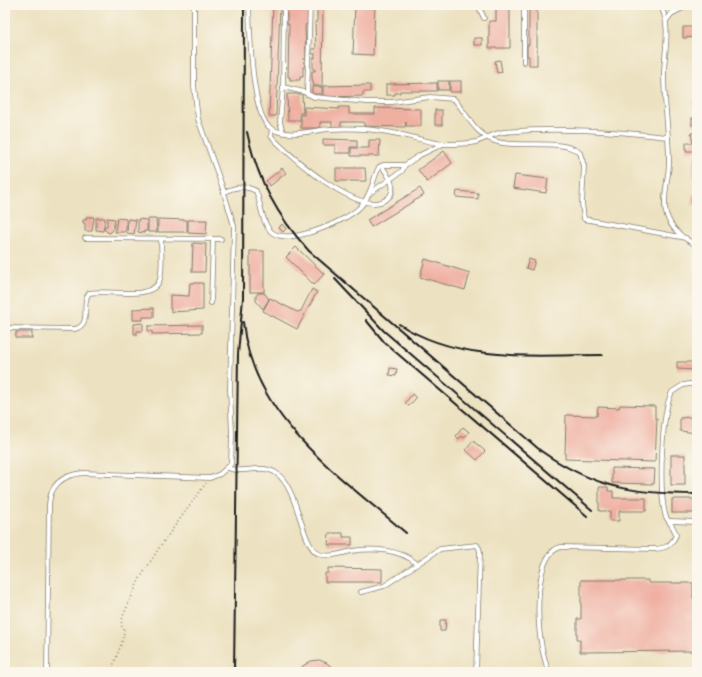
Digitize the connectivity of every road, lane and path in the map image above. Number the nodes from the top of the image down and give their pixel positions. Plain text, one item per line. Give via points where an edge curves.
1 (194, 5) edge
2 (249, 5) edge
3 (284, 5) edge
4 (310, 5) edge
5 (478, 5) edge
6 (524, 5) edge
7 (660, 5) edge
8 (678, 5) edge
9 (689, 5) edge
10 (671, 14) junction
11 (484, 18) dead end
12 (666, 21) junction
13 (524, 62) dead end
14 (283, 87) junction
15 (308, 94) junction
16 (272, 129) junction
17 (283, 132) junction
18 (488, 137) junction
19 (667, 137) junction
20 (444, 144) junction
21 (405, 165) junction
22 (382, 166) junction
23 (390, 179) junction
24 (224, 192) junction
25 (369, 193) junction
26 (364, 202) junction
27 (697, 229) edge
28 (85, 238) dead end
29 (161, 238) junction
30 (686, 238) junction
31 (221, 239) dead end
32 (213, 240) junction
33 (695, 244) edge
34 (211, 303) dead end
35 (5, 328) edge
36 (697, 383) edge
37 (228, 468) junction
38 (210, 478) junction
39 (670, 522) junction
40 (697, 522) edge
41 (416, 563) junction
42 (361, 592) dead end
43 (47, 672) edge
44 (111, 672) edge
45 (476, 672) edge
46 (548, 672) edge

1 - 24 lane via 194,86 198,119
2 - 16 lane via 258,101 261,115
3 - 14 lane
4 - 15 lane
5 - 11 lane
6 - 13 lane
7 - 12 lane
8 - 10 lane
9 - 10 lane
10 - 12 lane
12 - 19 lane via 664,75
14 - 15 lane
14 - 17 lane via 280,122
15 - 18 lane via 314,97 367,102 430,97 454,99 464,110 473,127
16 - 17 lane
16 - 26 lane via 271,136 287,153 319,177
17 - 20 lane via 331,128 361,130 393,133
18 - 19 lane via 503,132 578,130
18 - 20 lane via 464,144
18 - 30 lane via 502,142 550,145 577,150 582,156 584,166 584,219
19 - 30 lane via 668,176 664,198 666,213 673,228
20 - 21 lane
21 - 22 lane
21 - 23 lane via 402,171
22 - 23 lane
22 - 25 lane via 379,167
23 - 25 lane
23 - 26 lane via 393,191 388,198 380,202
24 - 26 lane via 243,187 256,191 269,230 279,236 296,236 312,232 352,214
24 - 37 lane via 234,226 230,389 232,456
25 - 26 lane
27 - 33 lane
28 - 29 lane
29 - 32 lane
29 - 35 lane via 160,276 157,286 153,289 145,292 89,293 86,299 85,321 76,329
30 - 33 lane
31 - 32 lane
32 - 34 lane
36 - 39 lane via 677,388 672,392 668,402 665,419 663,494 665,516
37 - 38 lane
37 - 41 lane via 236,471 271,470 277,473 284,481 301,516 308,542 318,554 326,556 361,550 388,551 412,559
38 - 43 lane via 83,473 68,476 57,483 48,505
38 - 44 path via 139,580 123,616 123,639
39 - 40 lane
39 - 46 lane via 676,535 665,548 572,546 552,550 539,590 538,614 540,642
41 - 42 lane via 384,586
41 - 45 lane via 440,549 476,545 479,548

